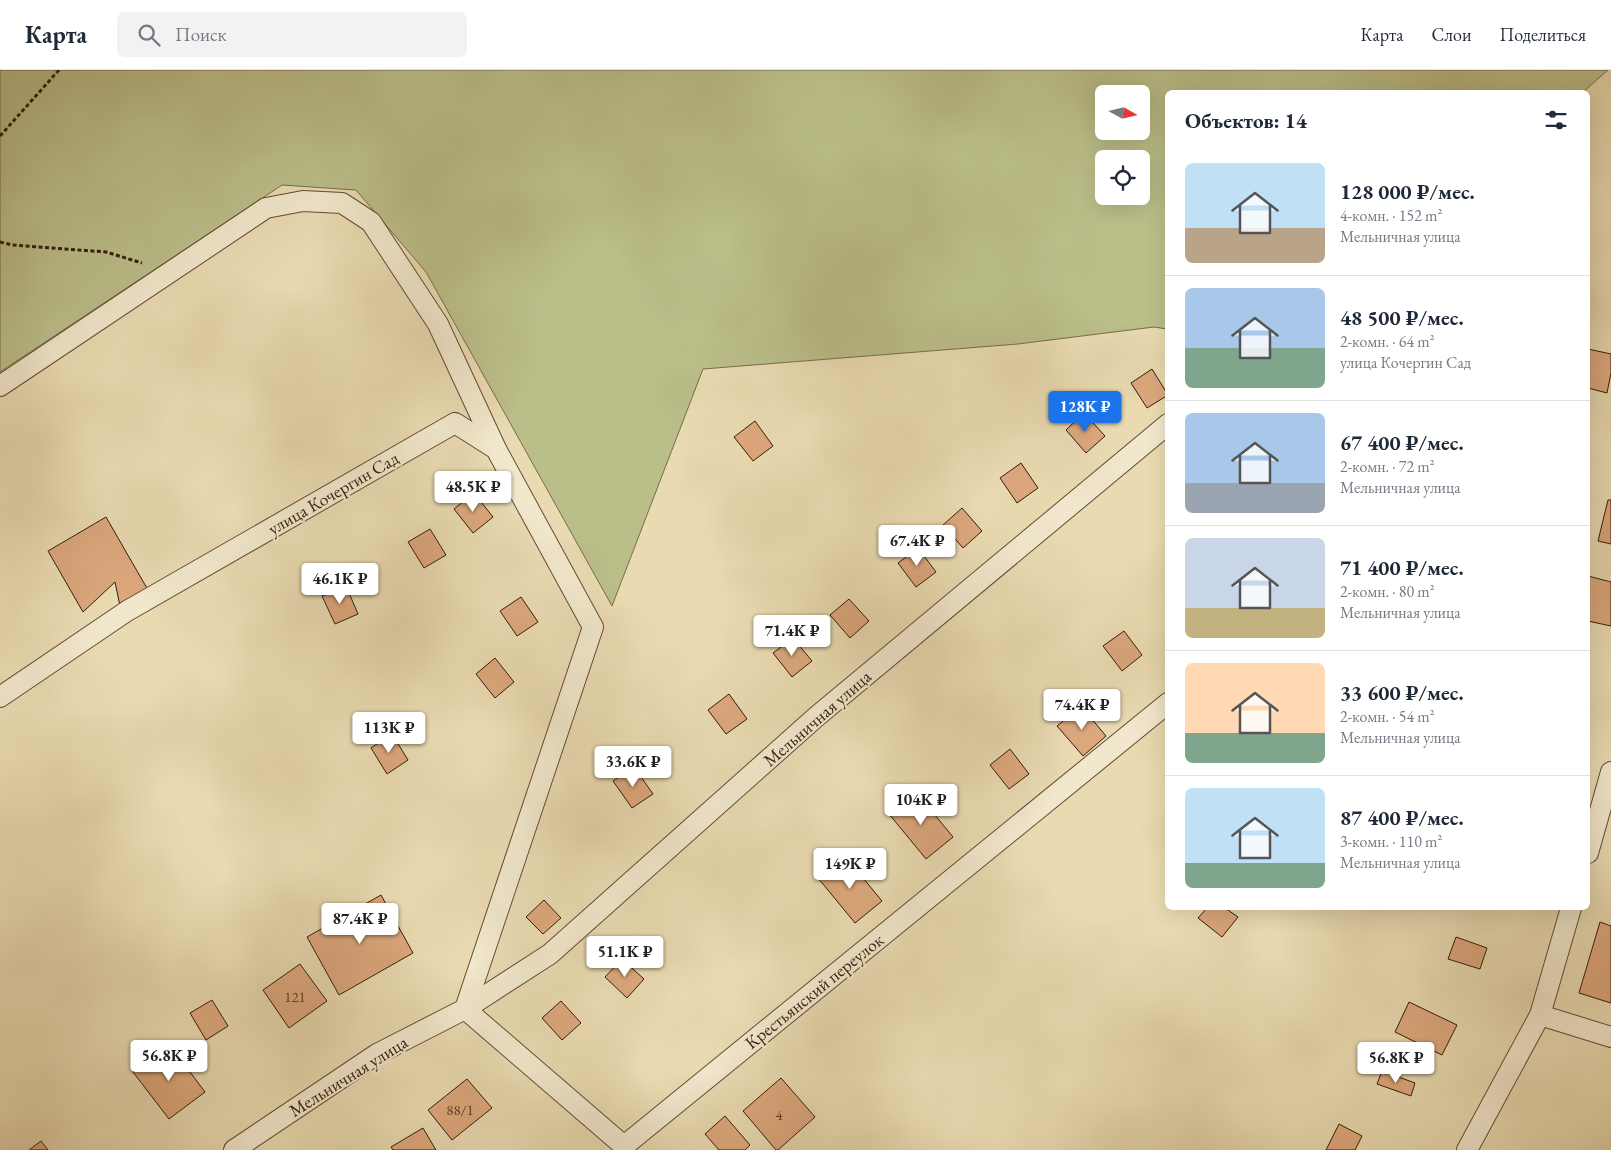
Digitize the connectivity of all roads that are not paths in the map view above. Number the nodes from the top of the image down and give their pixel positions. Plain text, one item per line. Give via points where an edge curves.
1 (0, 386) edge
2 (1165, 427) edge
3 (496, 449) junction
4 (0, 697) edge
5 (1165, 705) edge
6 (1611, 772) edge
7 (1590, 845) edge
8 (1570, 910) edge
9 (465, 1009) junction
10 (1540, 1015) junction
11 (1611, 1037) edge
12 (234, 1150) edge
13 (1467, 1150) edge

1 - 3 street via 266,208 303,201 342,203 371,222 438,324
2 - 9 street, Мельничная улица via 816,718 550,954
3 - 4 street, улица Кочергин Сад via 455,423 128,611
3 - 9 street, улица Кочергин Сад via 592,627
5 - 9 street, Крестьянский переулок via 624,1146
6 - 7 street
8 - 10 street
9 - 12 street, Мельничная улица via 376,1054
10 - 11 street
10 - 13 street

